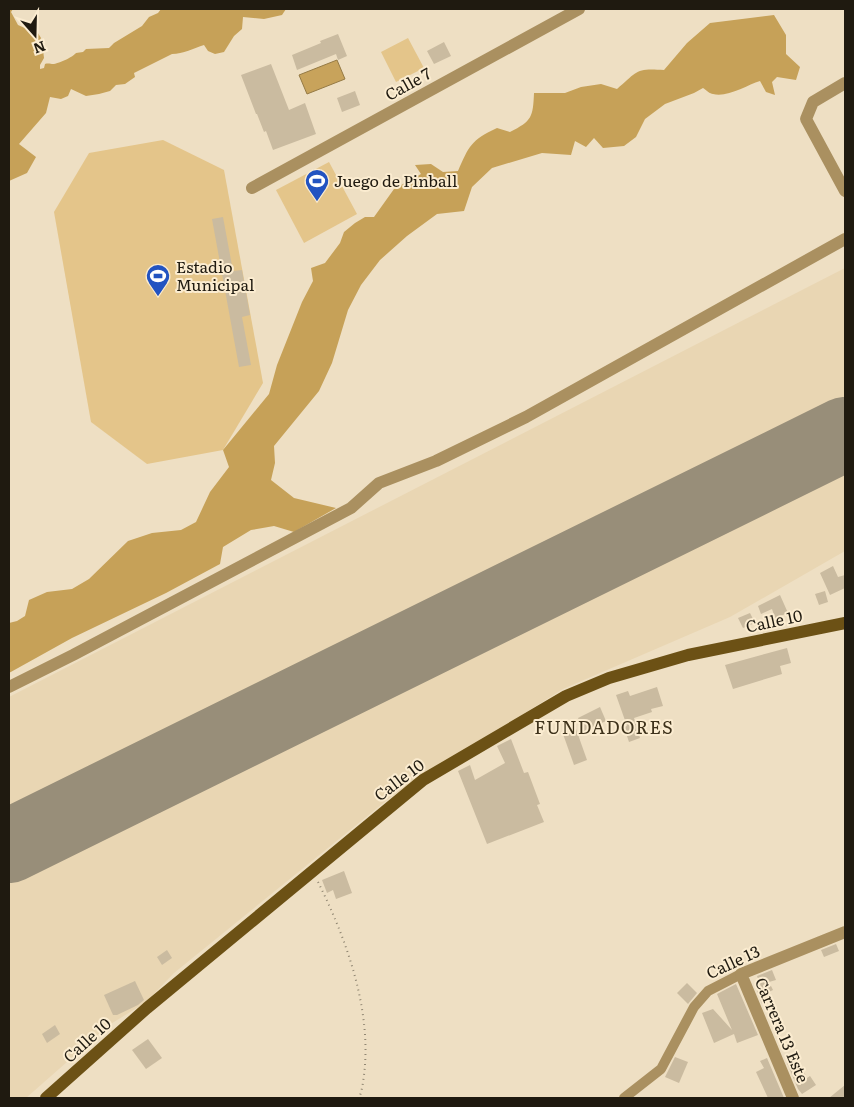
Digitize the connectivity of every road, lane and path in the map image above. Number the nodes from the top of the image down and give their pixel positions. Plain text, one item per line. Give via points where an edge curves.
1 (579, 9) edge
2 (845, 84) edge
3 (252, 188) dead end
4 (845, 192) edge
5 (845, 239) edge
6 (845, 623) edge
7 (9, 687) edge
8 (312, 871) junction
9 (845, 932) edge
10 (742, 974) junction
11 (46, 1098) edge
12 (360, 1098) edge
13 (624, 1098) edge
14 (793, 1098) edge

1 - 3 street, Calle 7
2 - 4 street via 813,102 806,120
5 - 7 street via 526,417 436,461 379,483 351,508
6 - 8 main road, Calle 10 via 688,655 609,678 566,696 423,780
8 - 11 main road, Calle 10 via 146,1008
8 - 12 path via 341,936 361,998 366,1044
9 - 10 street, Calle 13
10 - 13 street, Calle 13 via 708,991 694,1007 661,1069
10 - 14 street, Carrera 13 Este

